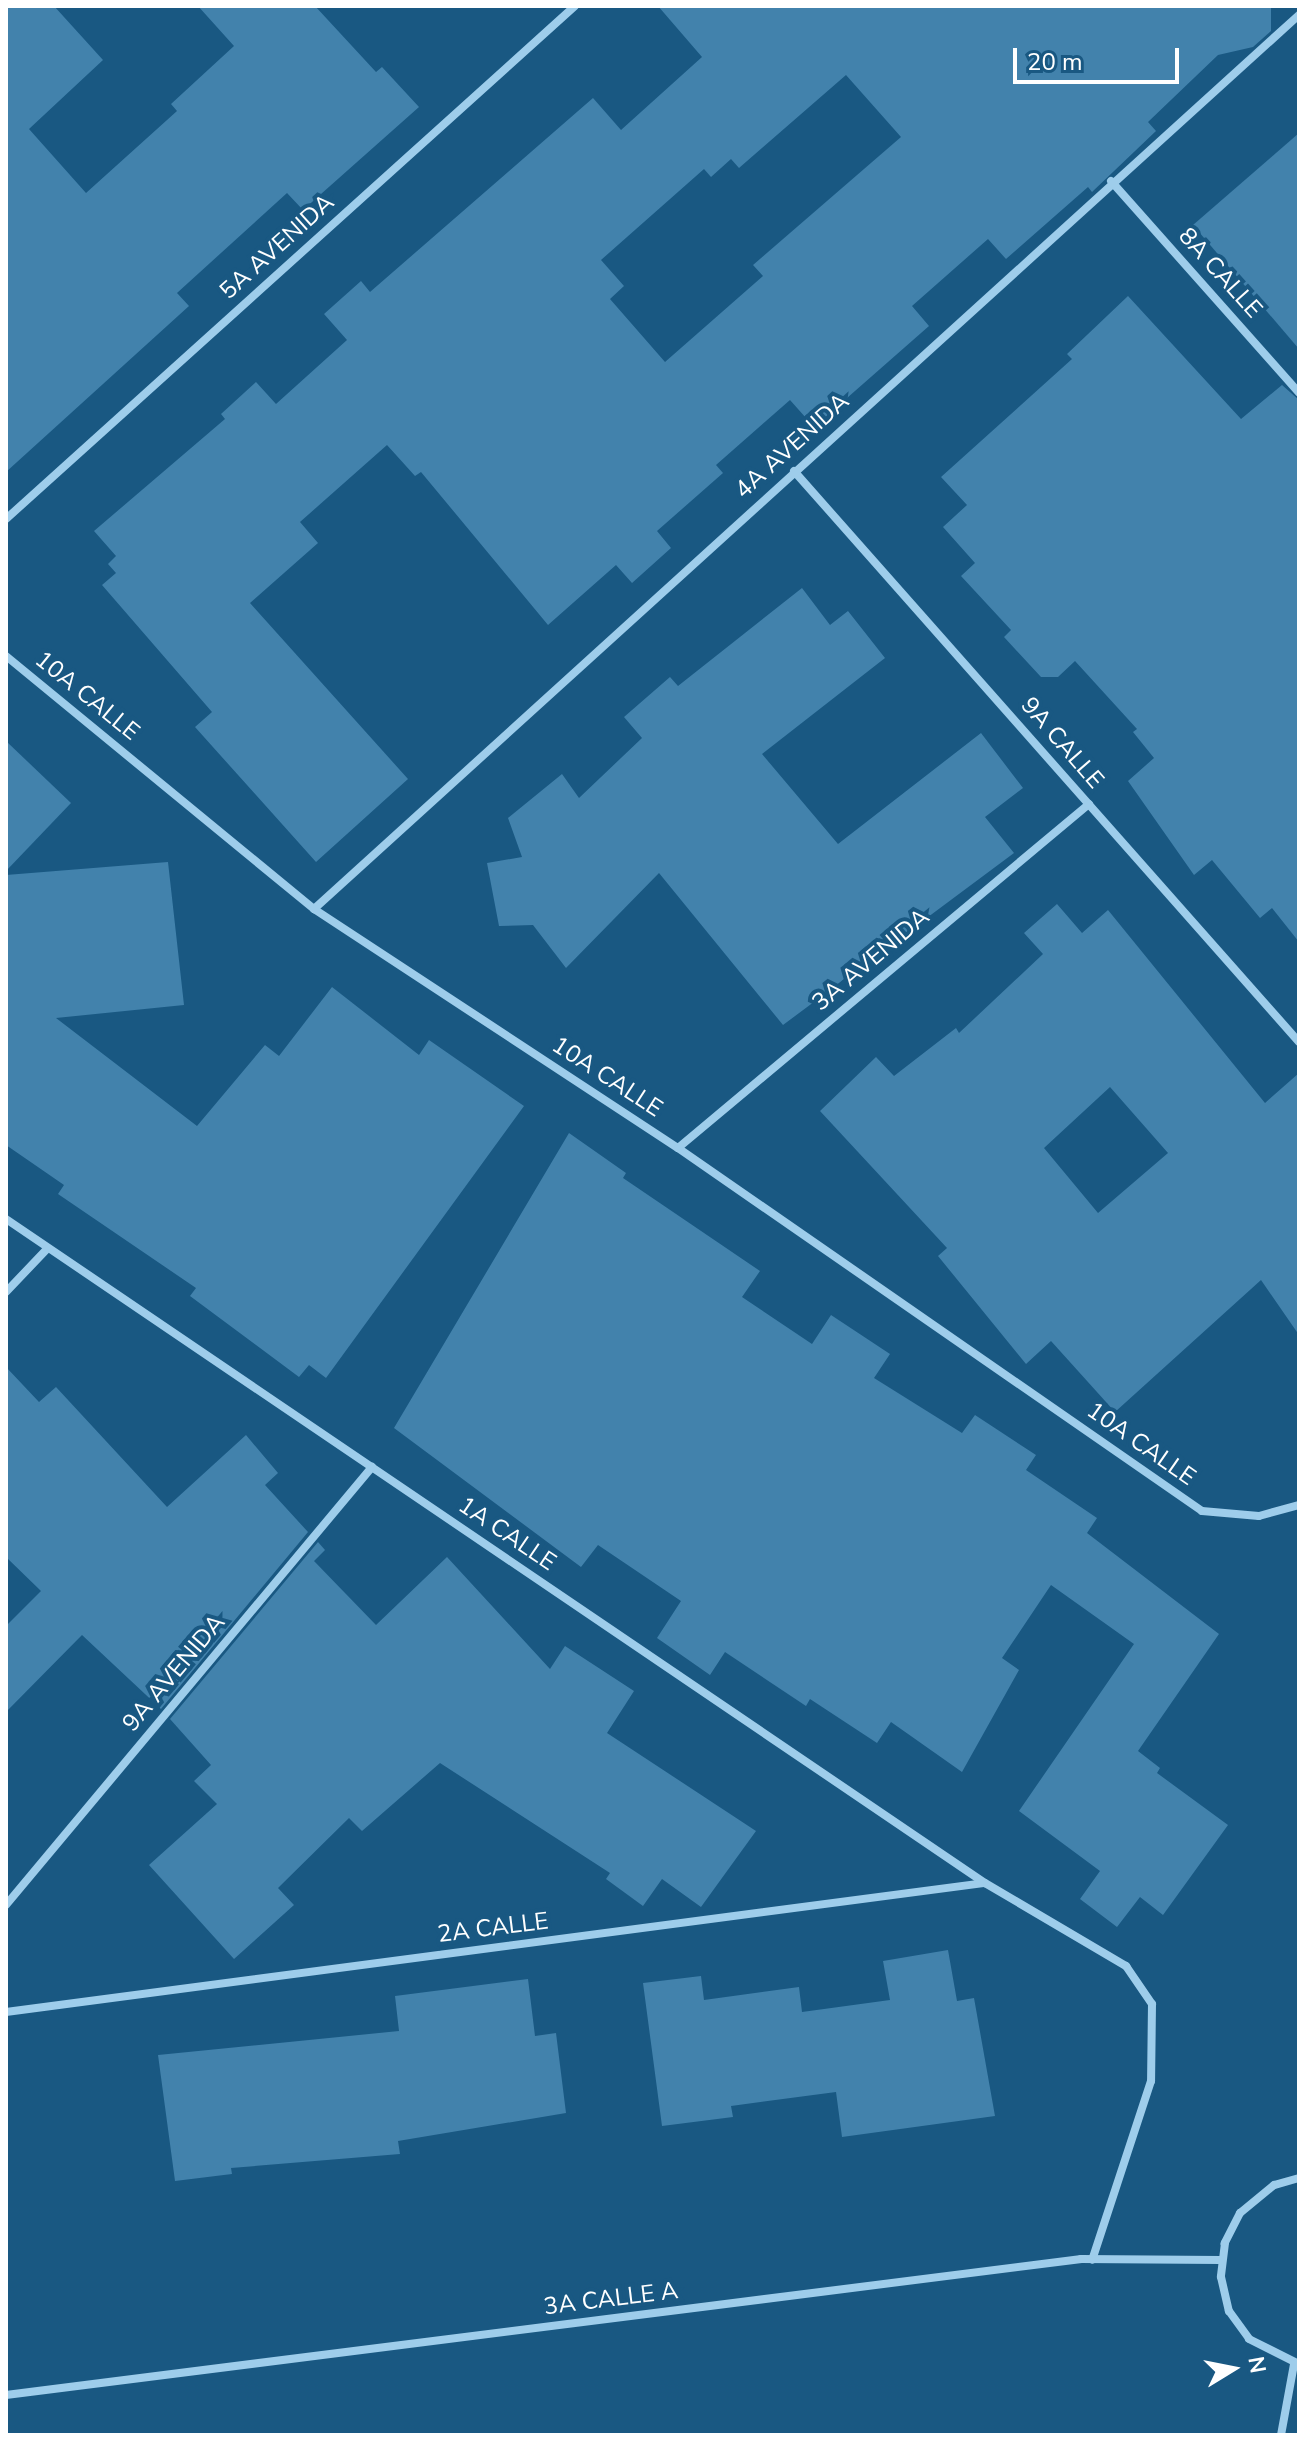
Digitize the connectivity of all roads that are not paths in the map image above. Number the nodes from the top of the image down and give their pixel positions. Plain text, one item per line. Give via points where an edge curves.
1 (575, 6) edge
2 (1299, 15) edge
3 (1111, 181) junction
4 (1299, 393) edge
5 (794, 471) junction
6 (6, 519) edge
7 (6, 656) edge
8 (1089, 804) junction
9 (314, 909) junction
10 (1299, 1042) edge
11 (678, 1148) junction
12 (6, 1219) edge
13 (46, 1250) junction
14 (6, 1292) edge
15 (372, 1467) junction
16 (1299, 1505) edge
17 (985, 1883) junction
18 (6, 1905) edge
19 (6, 2012) edge
20 (1299, 2178) edge
21 (1092, 2260) junction
22 (1221, 2260) junction
23 (1297, 2364) edge
24 (6, 2395) edge
25 (1281, 2435) edge

1 - 6 street, 5A AVENIDA
2 - 3 street, 4A AVENIDA
3 - 4 street, 8A CALLE
3 - 5 street, 4A AVENIDA
5 - 8 street, 9A CALLE
5 - 9 street, 4A AVENIDA
7 - 9 street, 10A CALLE
8 - 10 street, 9A CALLE
8 - 11 street, 3A AVENIDA
9 - 11 street, 10A CALLE
11 - 16 street, 10A CALLE via 1202,1511 1259,1516
12 - 13 street, 1A CALLE
13 - 14 street
13 - 15 street, 1A CALLE
15 - 17 street, 1A CALLE
15 - 18 street, 9A AVENIDA
17 - 19 street, 2A CALLE
17 - 21 street, 1A CALLE via 1126,1966 1152,2004 1151,2081
20 - 22 street via 1274,2185 1240,2213
21 - 22 street, 3A CALLE A
21 - 24 street, 3A CALLE A
22 - 23 street via 1224,2295 1237,2326 1262,2350
23 - 25 street

